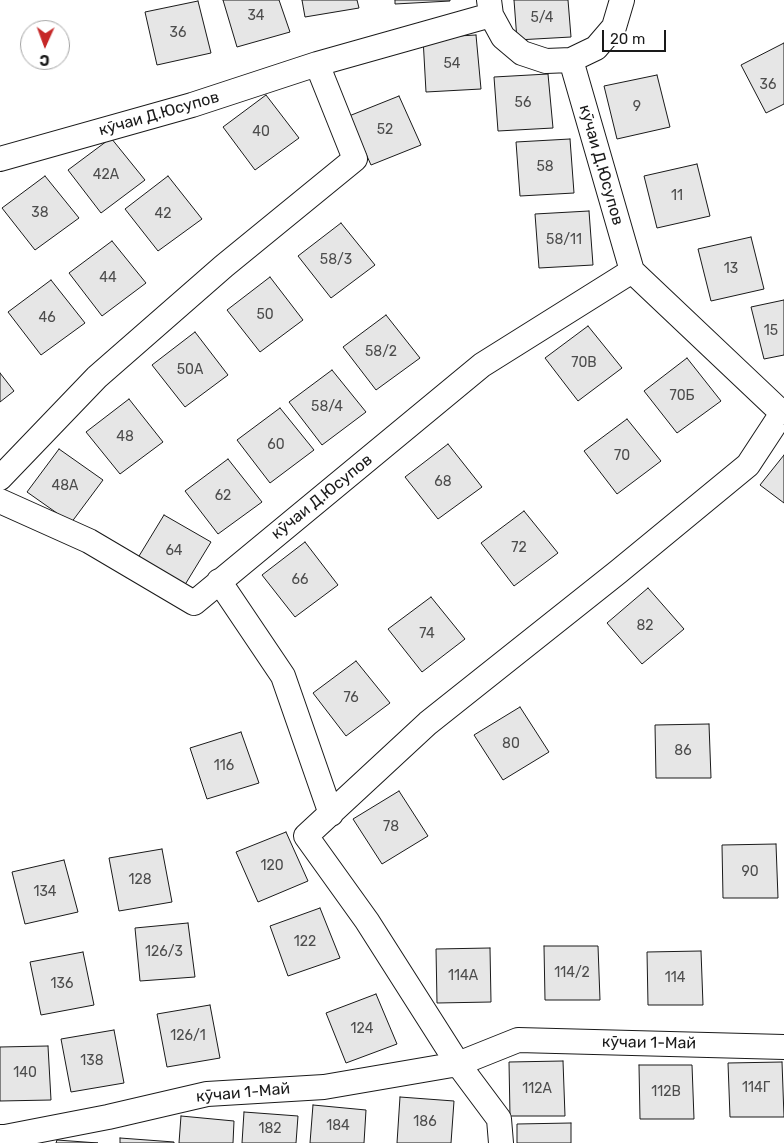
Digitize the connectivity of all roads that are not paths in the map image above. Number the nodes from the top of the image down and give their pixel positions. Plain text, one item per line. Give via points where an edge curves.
1 (622, 0) edge
2 (490, 7) edge
3 (571, 60) junction
4 (317, 64) junction
5 (0, 160) edge
6 (632, 271) junction
7 (783, 412) edge
8 (0, 478) edge
9 (0, 502) edge
10 (220, 582) junction
11 (331, 814) junction
12 (784, 1047) edge
13 (458, 1064) junction
14 (0, 1137) edge
15 (501, 1143) edge

1 - 3 street via 614,27 596,48
2 - 3 street via 503,37 522,53 546,61
2 - 4 street, кӯчаи Д.Юсупов
3 - 6 street, кӯчаи Д.Юсупов
4 - 5 street, кӯчаи Д.Юсупов via 192,105
4 - 8 street via 356,159 224,266 97,377
6 - 7 street
6 - 10 street, кӯчаи Д.Юсупов via 482,365
7 - 11 street via 748,464 428,723
9 - 10 street, кӯчаи Д.Юсупов via 89,541 194,603
10 - 11 street via 283,676
11 - 13 street via 306,836 367,921
12 - 13 street, кӯчаи 1-Май via 518,1040
13 - 14 street, кӯчаи 1-Май via 324,1087 207,1094
13 - 15 street via 499,1119

